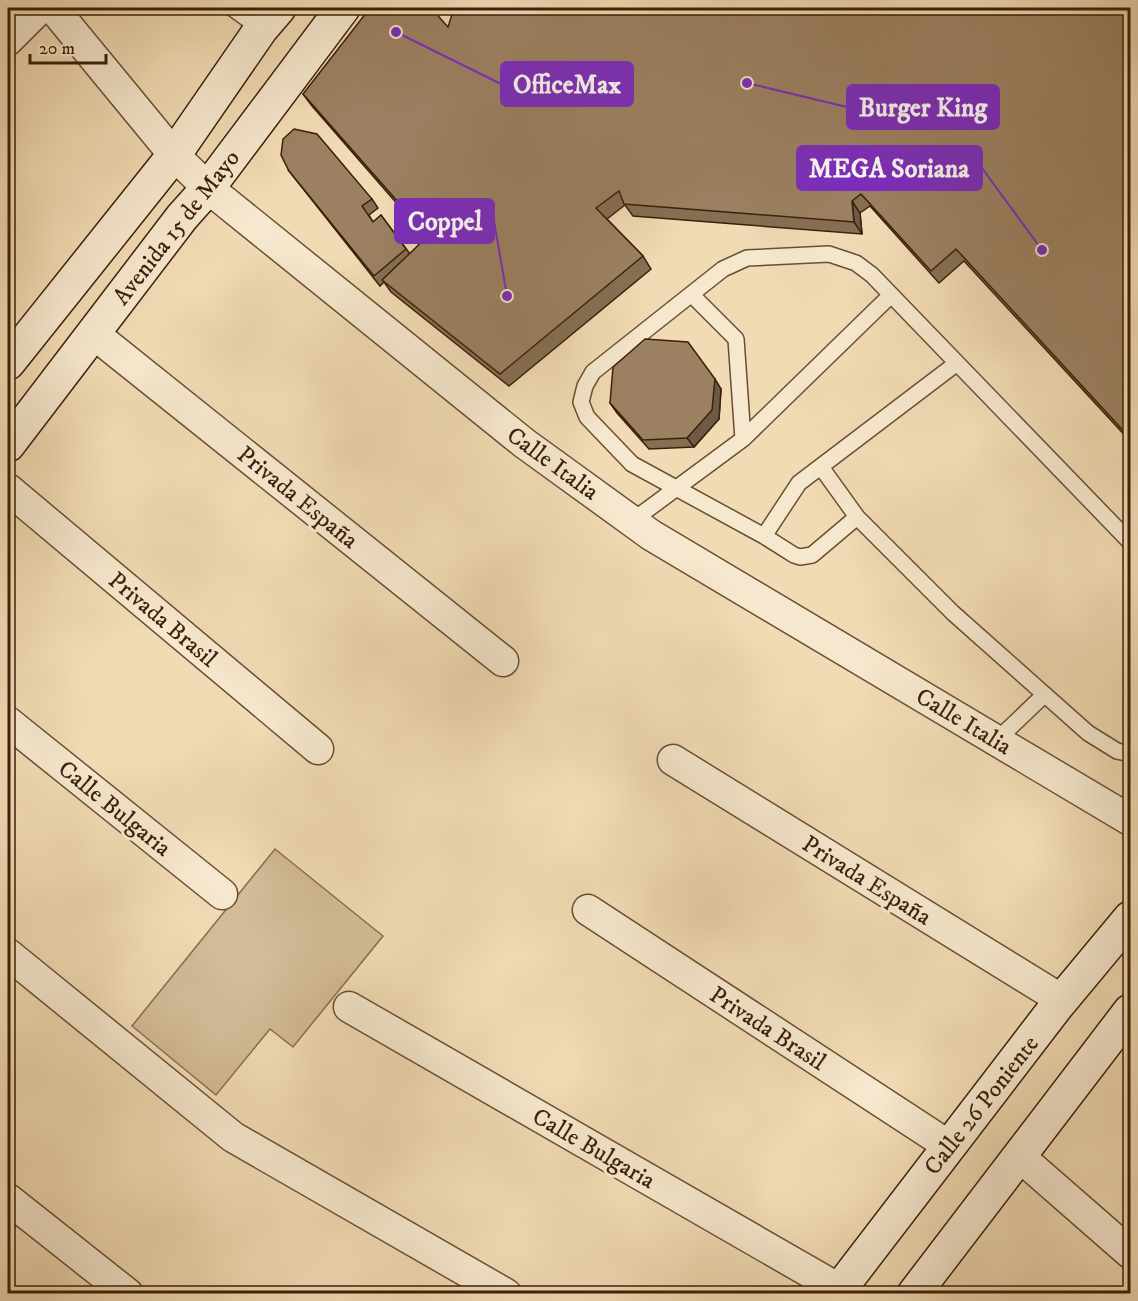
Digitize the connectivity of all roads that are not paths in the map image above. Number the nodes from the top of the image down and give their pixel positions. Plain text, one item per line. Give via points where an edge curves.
1 (40, 8) edge
2 (53, 8) edge
3 (232, 8) edge
4 (343, 8) edge
5 (270, 18) edge
6 (8, 40) edge
7 (174, 154) junction
8 (208, 188) junction
9 (692, 295) junction
10 (890, 296) junction
11 (94, 334) junction
12 (8, 363) edge
13 (957, 363) junction
14 (743, 440) junction
15 (8, 445) edge
16 (821, 467) junction
17 (676, 487) junction
18 (8, 489) edge
19 (857, 516) junction
20 (632, 521) junction
21 (764, 536) junction
22 (1131, 542) edge
23 (503, 661) dead end
24 (1044, 695) junction
25 (8, 722) edge
26 (997, 740) junction
27 (318, 749) dead end
28 (1131, 754) edge
29 (673, 760) dead end
30 (1131, 820) edge
31 (222, 894) dead end
32 (588, 910) dead end
33 (1131, 918) edge
34 (8, 954) edge
35 (1062, 1000) junction
36 (350, 1007) dead end
37 (1128, 1019) edge
38 (949, 1146) junction
39 (1019, 1156) junction
40 (8, 1199) edge
41 (1131, 1253) edge
42 (837, 1291) edge
43 (128, 1293) edge
44 (506, 1293) edge
45 (914, 1293) edge

1 - 6 street
2 - 7 street, Calle Italia
3 - 5 lane
4 - 8 main road, Avenida 15 de Mayo
5 - 7 main road, Avenida 15 de Mayo
7 - 8 street, Calle Italia
7 - 12 main road, Avenida 15 de Mayo
8 - 11 main road, Avenida 15 de Mayo
8 - 20 street, Calle Italia via 524,443
9 - 10 lane via 723,269 747,258 829,254 855,263
9 - 14 lane via 736,339
9 - 17 lane via 593,372 581,402 587,417 632,464
10 - 13 lane
10 - 14 lane
11 - 15 main road, Avenida 15 de Mayo
11 - 23 street, Privada España
13 - 16 lane
13 - 22 lane
14 - 17 lane
16 - 19 lane
16 - 21 lane via 799,483
17 - 20 lane
17 - 21 lane
18 - 27 street, Privada Brasil
19 - 21 lane via 807,557 794,555
19 - 24 lane via 953,613
20 - 26 street, Calle Italia
24 - 26 lane
24 - 28 lane via 1088,732 1117,751
25 - 31 street, Calle Bulgaria
26 - 30 street, Calle Italia
29 - 35 street, Privada España
32 - 38 street, Privada Brasil
33 - 35 main road, Calle 26 Poniente
34 - 44 street via 233,1137
35 - 38 main road, Calle 26 Poniente
36 - 42 street, Calle Bulgaria
37 - 39 main road
38 - 42 main road, Calle 26 Poniente
39 - 41 street
39 - 45 main road
40 - 43 street

